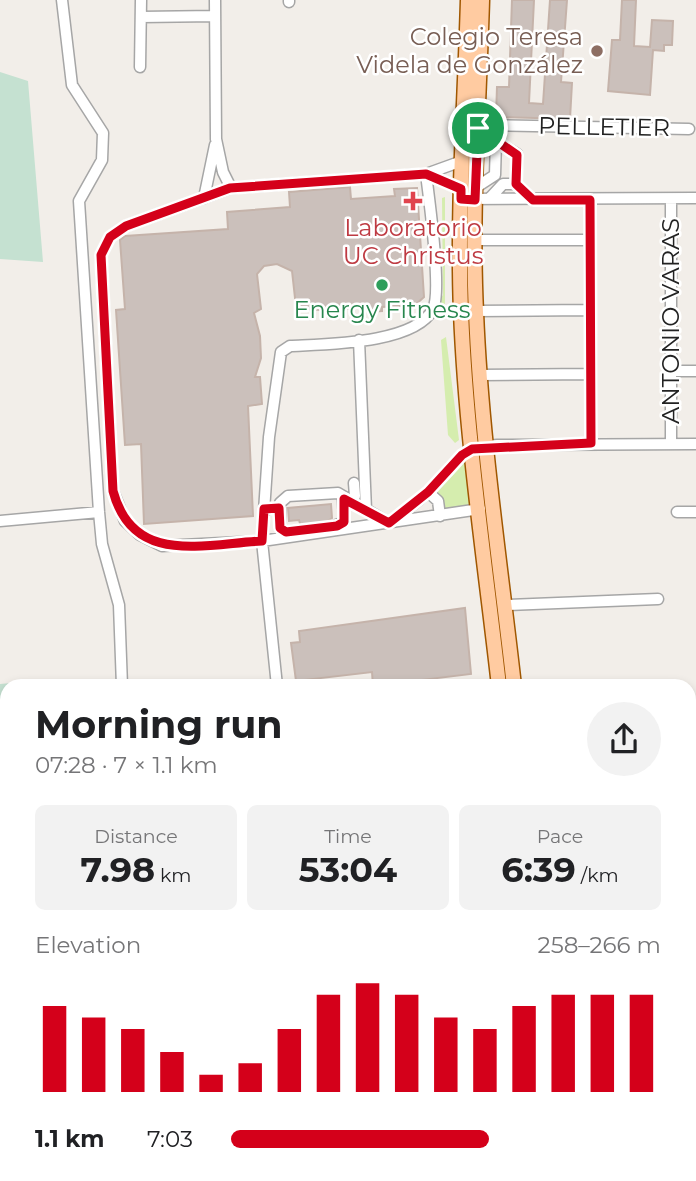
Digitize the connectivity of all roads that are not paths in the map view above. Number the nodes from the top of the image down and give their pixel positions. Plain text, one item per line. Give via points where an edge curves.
1 (62, 0) edge
2 (141, 0) edge
3 (215, 0) edge
4 (468, 0) edge
5 (482, 0) edge
6 (215, 16) junction
7 (141, 17) junction
8 (139, 67) dead end
9 (478, 126) junction
10 (689, 129) dead end
11 (216, 139) junction
12 (496, 141) junction
13 (462, 161) junction
14 (426, 174) junction
15 (499, 179) junction
16 (516, 184) junction
17 (230, 188) junction
18 (472, 195) junction
19 (204, 198) junction
20 (696, 198) edge
21 (671, 199) junction
22 (533, 200) junction
23 (590, 200) junction
24 (474, 240) junction
25 (589, 240) junction
26 (589, 310) junction
27 (475, 311) junction
28 (359, 340) junction
29 (672, 371) junction
30 (696, 371) edge
31 (590, 374) junction
32 (479, 375) junction
33 (591, 443) junction
34 (671, 443) junction
35 (696, 444) edge
36 (479, 447) junction
37 (360, 482) junction
38 (342, 483) dead end
39 (428, 492) junction
40 (346, 499) junction
41 (279, 508) junction
42 (264, 509) junction
43 (480, 509) junction
44 (366, 510) junction
45 (99, 512) junction
46 (677, 512) dead end
47 (696, 512) edge
48 (440, 516) junction
49 (0, 521) edge
50 (389, 523) junction
51 (262, 541) junction
52 (658, 599) dead end
53 (505, 605) junction
54 (122, 679) edge
55 (276, 679) edge
56 (498, 679) edge
57 (513, 679) edge
58 (206, 1181) edge
59 (215, 1181) edge

1 - 45 street via 72,85 103,133 102,160 79,201
2 - 7 street
3 - 6 street
4 - 13 main road
5 - 9 main road
6 - 7 street
6 - 11 street
7 - 8 street
9 - 10 street, PELLETIER
9 - 12 street
9 - 18 main road
11 - 17 street
11 - 19 street
12 - 15 street
12 - 16 street via 517,155
13 - 14 street
13 - 18 main road
14 - 17 street
14 - 18 street
14 - 28 street via 435,307 424,322
15 - 16 street
15 - 18 street
15 - 18 street
16 - 22 street
17 - 19 street
18 - 22 street
18 - 24 main road
18 - 36 main road via 461,313
19 - 51 street via 126,226 110,237 101,255 113,491 125,521 162,546
20 - 21 street
21 - 23 street
21 - 29 street, ANTONIO VARAS
22 - 23 street
23 - 25 street
24 - 25 street
24 - 27 main road
25 - 26 street
26 - 27 street
26 - 31 street
27 - 32 main road
28 - 37 street
28 - 42 street via 290,346 281,352
29 - 30 street
29 - 34 street, ANTONIO VARAS
31 - 32 street
31 - 33 street
32 - 36 main road
33 - 34 street
33 - 36 street
34 - 35 street
36 - 39 street via 462,455
36 - 43 main road
36 - 53 main road
37 - 40 street via 355,496
37 - 44 street
38 - 40 street
39 - 48 street via 438,501
39 - 50 street
40 - 41 street via 338,493 288,496
40 - 41 street via 344,522 337,526 286,532 280,528
40 - 44 street
41 - 42 street
42 - 51 street
43 - 48 street
43 - 56 main road
44 - 50 street
45 - 49 street
45 - 54 street via 102,544 119,605
46 - 47 street
48 - 50 street
50 - 51 street
51 - 55 street
52 - 53 street
53 - 57 main road
58 - 59 street

